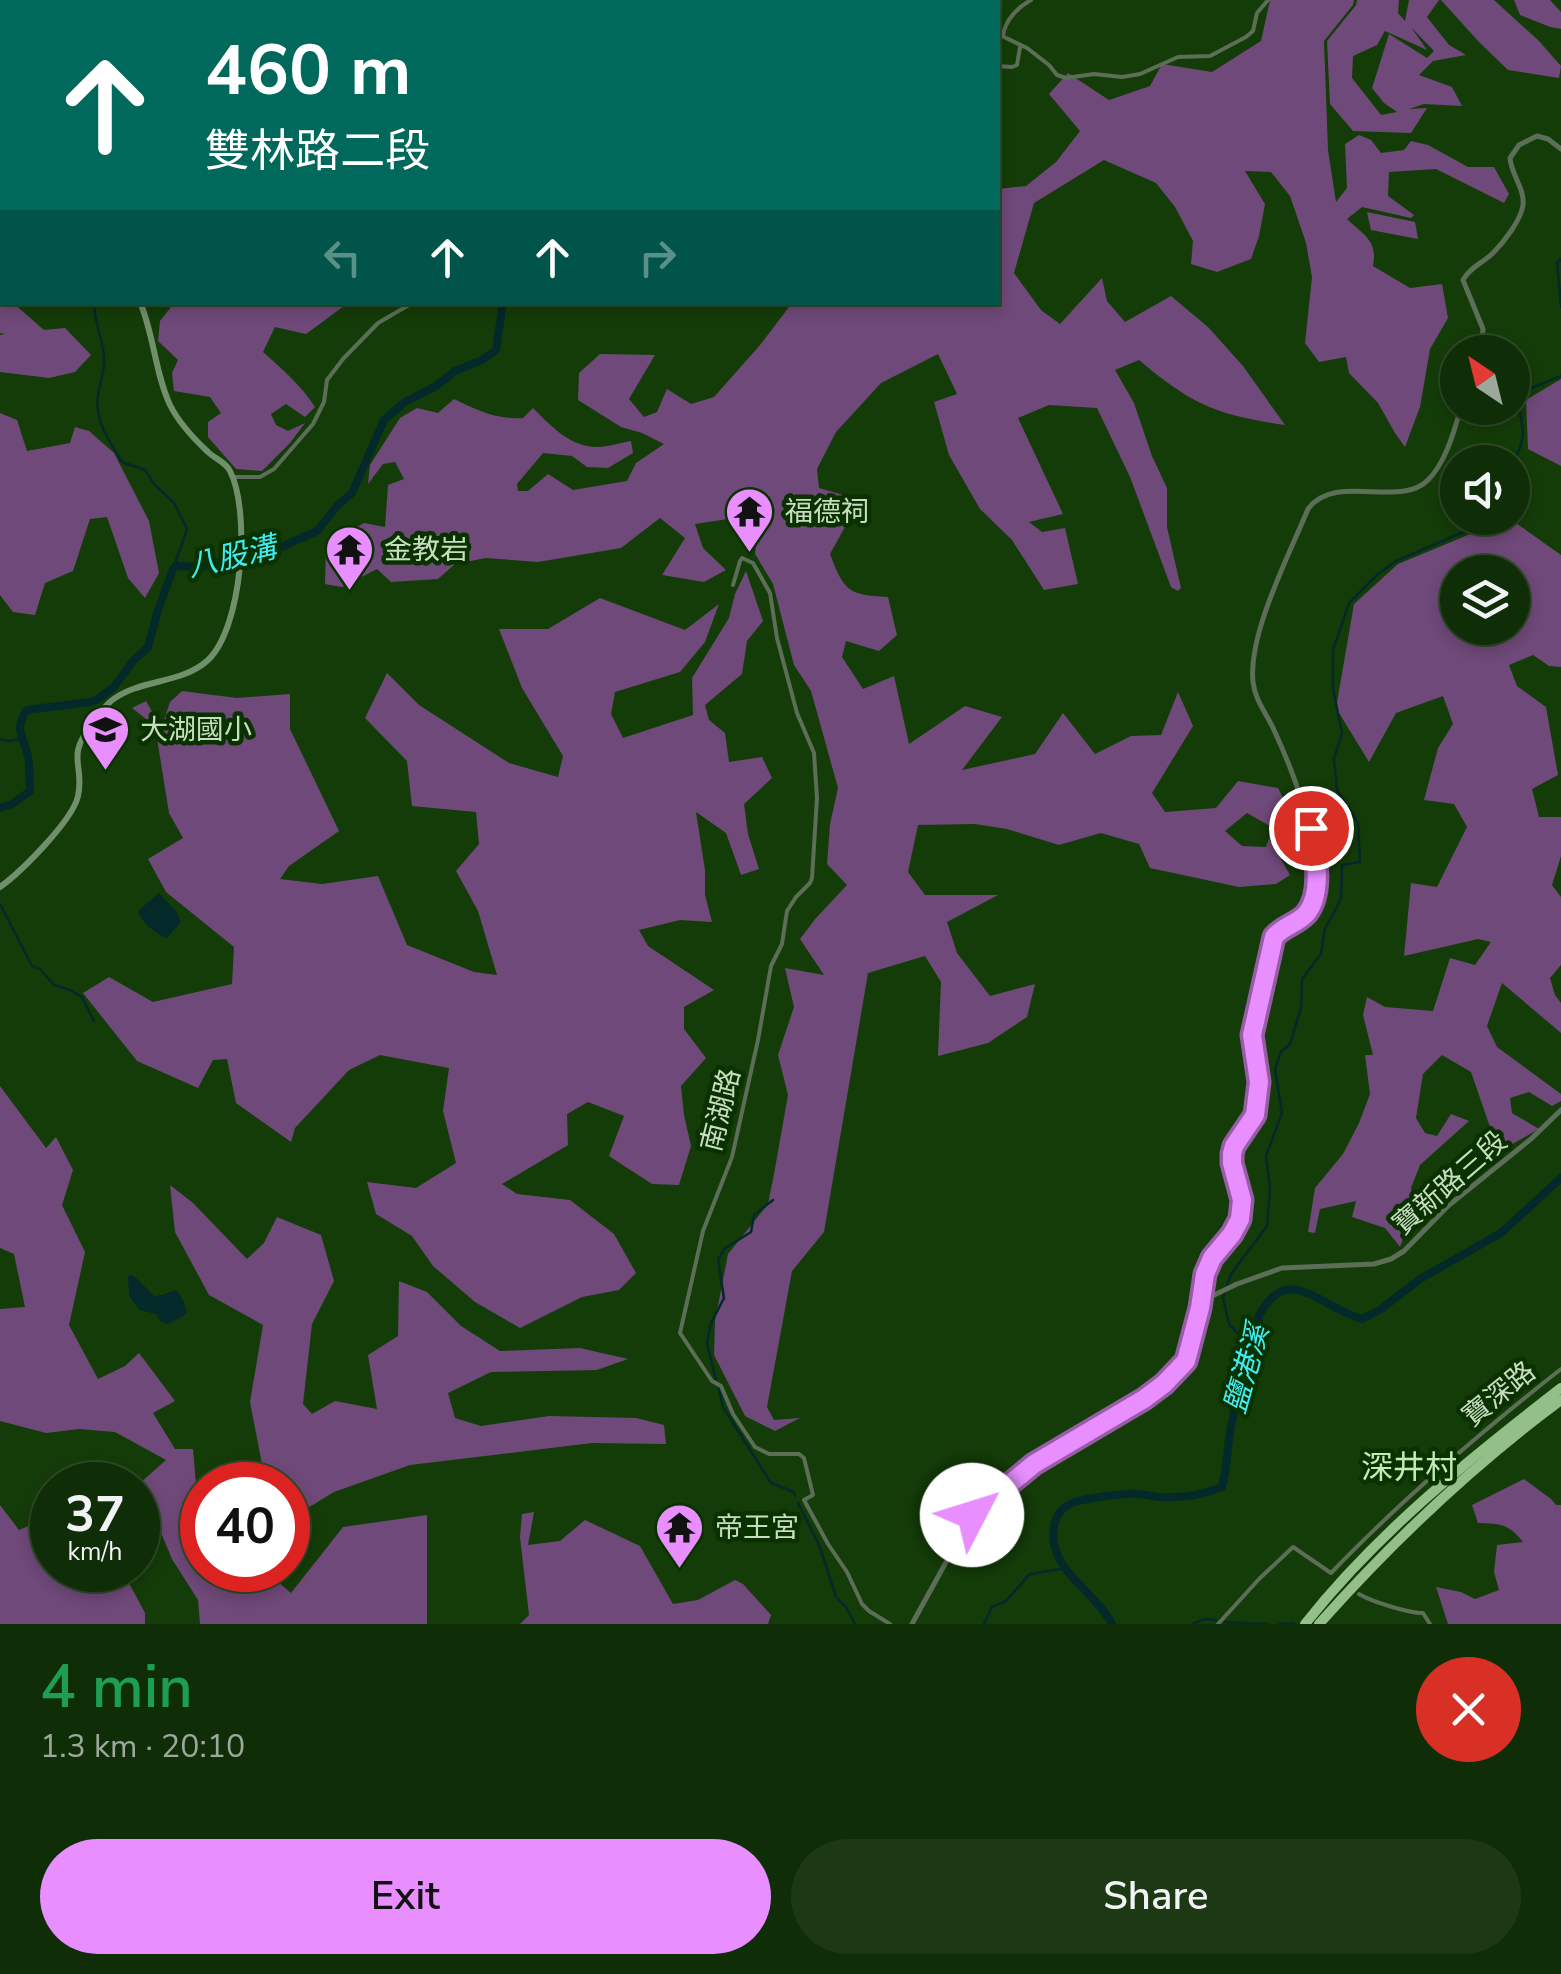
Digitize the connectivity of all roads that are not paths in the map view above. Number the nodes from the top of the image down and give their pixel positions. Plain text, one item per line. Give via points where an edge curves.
1 (1032, 0) edge
2 (1268, 0) edge
3 (1000, 35) edge
4 (1020, 46) junction
5 (1000, 66) edge
6 (1561, 149) edge
7 (141, 305) edge
8 (409, 305) edge
9 (1482, 335) edge
10 (1454, 425) edge
11 (233, 477) junction
12 (734, 585) dead end
13 (0, 887) edge
14 (1561, 1110) edge
15 (1200, 1308) junction
16 (1561, 1368) edge
17 (1561, 1388) edge
18 (1561, 1400) edge
19 (1359, 1594) dead end
20 (890, 1624) edge
21 (912, 1624) edge
22 (1218, 1624) edge
23 (1304, 1624) edge
24 (1320, 1624) edge
25 (1430, 1624) edge

1 - 3 street
2 - 4 street via 1246,37 1210,56 1178,58 1135,75 1057,76
3 - 4 street
4 - 5 street via 1017,65
6 - 9 street via 1537,136 1510,158 1524,205 1496,250 1462,283
7 - 11 main road via 175,415
8 - 11 street via 378,322 343,359 327,380 313,424 274,468 260,477
10 - 15 street via 1436,470 1421,486 1326,495 1311,505 1261,622 1253,686 1309,822 1316,875 1308,910 1272,941 1252,1035 1259,1082 1255,1115 1232,1154 1240,1219 1209,1264
11 - 13 main road via 242,554 226,636 197,669 136,688 104,708 79,742 76,804
12 - 20 street, 南湖路 via 740,561 748,559 770,594 797,713 814,753 812,878 787,911 768,976 732,1157 703,1231 680,1334 721,1386 755,1447 804,1458 814,1496 804,1500 862,1604
14 - 15 street, 寶新路三段 via 1391,1259 1272,1271 1216,1294
15 - 21 street via 1186,1361 1164,1384 1034,1464 972,1515
16 - 22 street, 寶深路 via 1331,1573 1292,1547
17 - 23 highway via 1392,1530
18 - 24 highway via 1407,1530
19 - 25 street via 1423,1613

